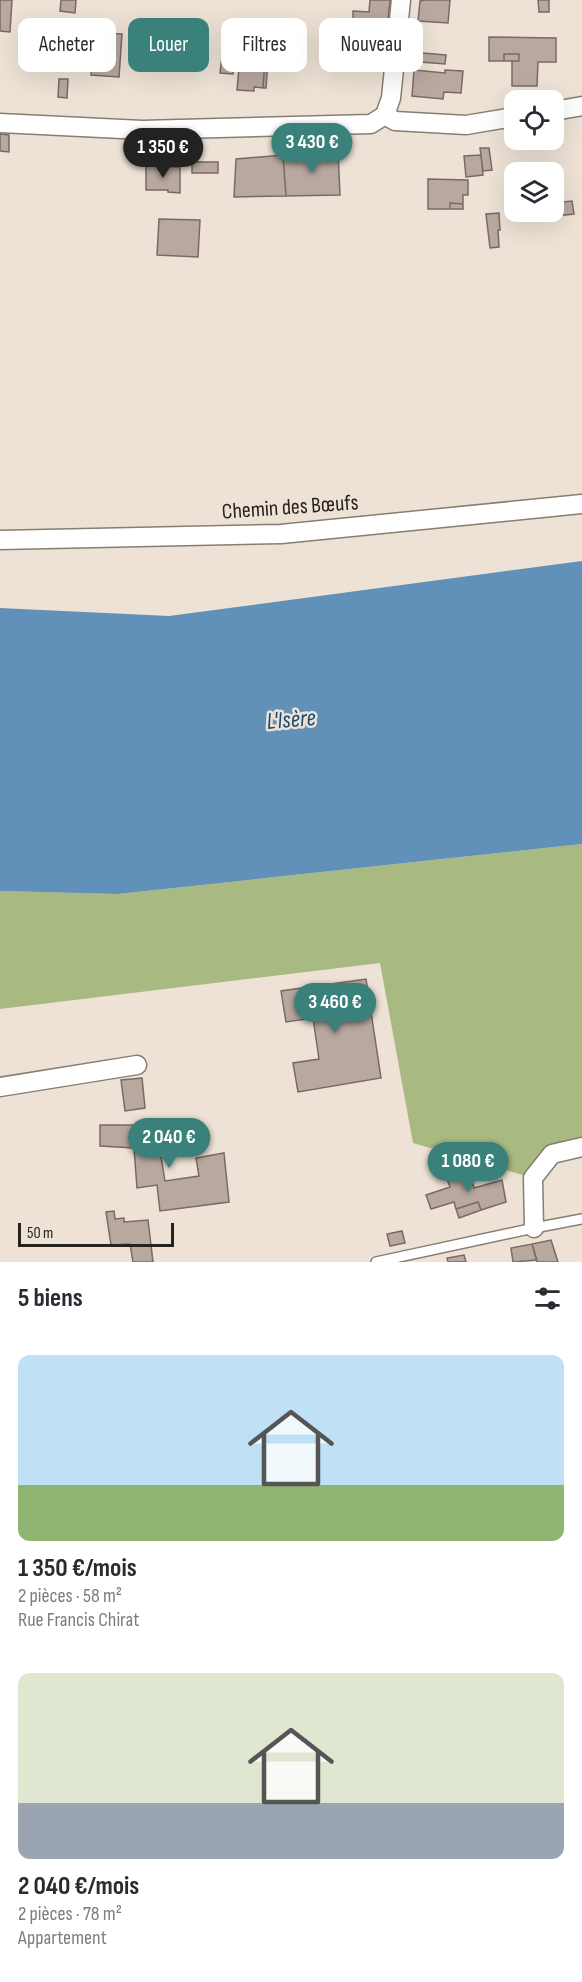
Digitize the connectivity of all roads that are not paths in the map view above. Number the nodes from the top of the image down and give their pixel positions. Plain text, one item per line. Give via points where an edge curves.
1 (400, 0) edge
2 (582, 106) edge
3 (564, 109) edge
4 (385, 115) junction
5 (504, 119) edge
6 (0, 123) edge
7 (582, 504) edge
8 (0, 540) edge
9 (137, 1065) dead end
10 (0, 1087) edge
11 (582, 1147) edge
12 (582, 1219) edge
13 (534, 1228) junction
14 (376, 1262) edge

1 - 4 street via 391,98
2 - 3 street
4 - 5 street via 394,121 465,125
4 - 6 street via 371,124 142,130
7 - 8 street, Chemin des Bœufs via 281,534
9 - 10 street
11 - 13 street via 552,1154 533,1178
12 - 13 lane
13 - 14 lane

